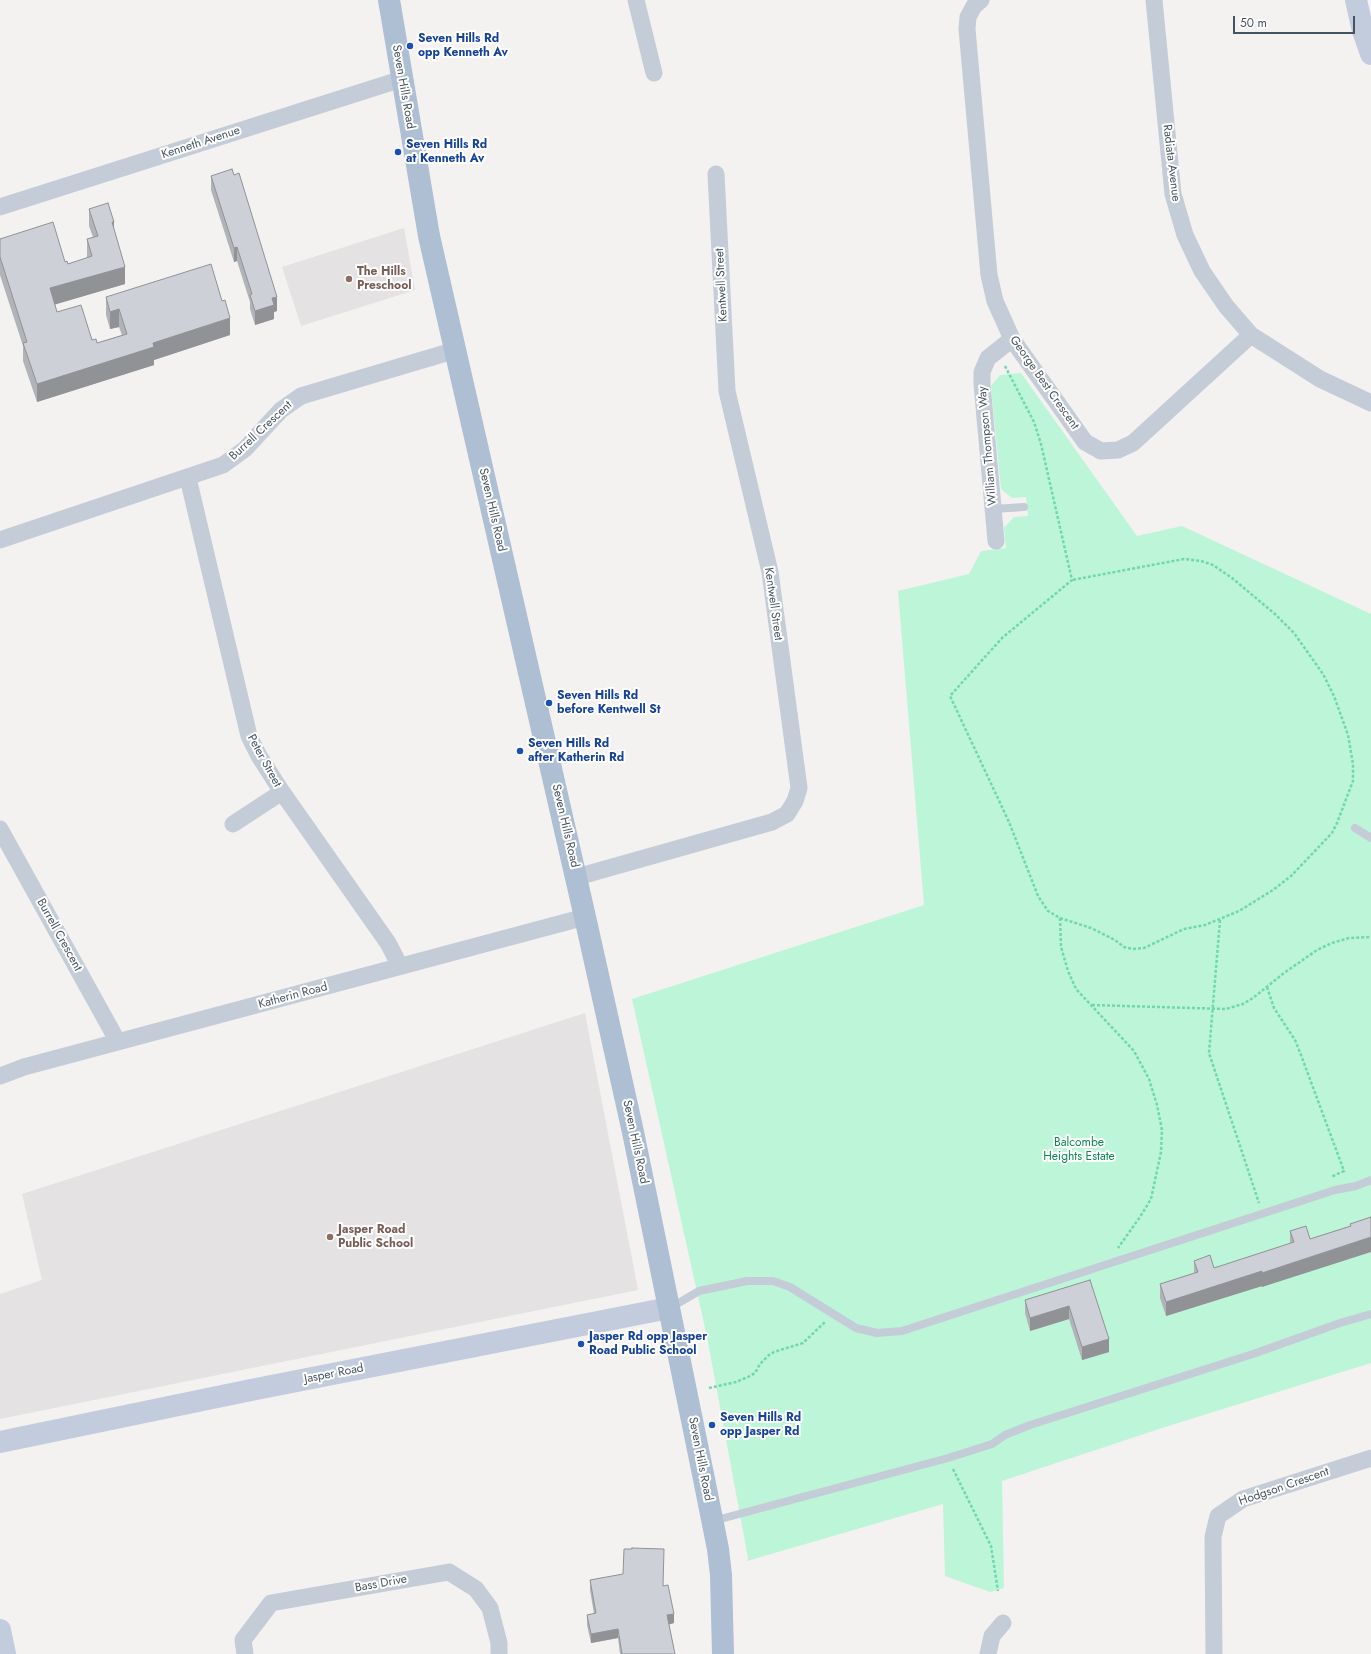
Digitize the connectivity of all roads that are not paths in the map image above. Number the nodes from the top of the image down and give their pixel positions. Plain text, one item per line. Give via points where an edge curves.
1 (389, 0) edge
2 (636, 0) edge
3 (981, 0) edge
4 (1154, 0) edge
5 (1356, 0) edge
6 (1371, 54) edge
7 (654, 73) dead end
8 (402, 79) junction
9 (716, 174) dead end
10 (0, 208) edge
11 (1250, 335) junction
12 (1012, 339) junction
13 (456, 350) junction
14 (1371, 403) edge
15 (188, 478) junction
16 (1024, 507) dead end
17 (994, 509) junction
18 (0, 540) edge
19 (996, 541) dead end
20 (282, 792) junction
21 (233, 824) dead end
22 (1354, 828) dead end
23 (0, 829) edge
24 (1371, 838) edge
25 (576, 877) junction
26 (585, 917) junction
27 (400, 966) junction
28 (118, 1042) junction
29 (0, 1076) edge
30 (1371, 1180) edge
31 (669, 1308) junction
32 (1371, 1314) edge
33 (0, 1442) edge
34 (1371, 1458) edge
35 (712, 1522) junction
36 (1003, 1623) dead end
37 (0, 1630) edge
38 (5, 1654) edge
39 (245, 1654) edge
40 (498, 1654) edge
41 (723, 1654) edge
42 (988, 1654) edge
43 (1214, 1654) edge

1 - 8 main road, Seven Hills Road
2 - 7 street
3 - 12 street, George Best Crescent via 968,17 967,29 989,275 995,301
4 - 11 street, Radiata Avenue via 1173,194 1185,234 1202,270 1226,306
5 - 6 street
8 - 10 street, Kenneth Avenue
8 - 13 main road, Seven Hills Road via 429,236
9 - 25 street, Kentwell Street via 727,391 770,572 799,788 787,814 772,822
11 - 12 street, George Best Crescent via 1133,443 1118,450 1102,451 1085,442
11 - 14 street, Radiata Avenue via 1320,379
12 - 17 street, William Thompson Way via 988,358 982,372
13 - 15 street, Burrell Crescent via 301,396 287,405 235,458
13 - 25 main road, Seven Hills Road
15 - 18 street, Burrell Crescent
15 - 20 street, Peter Street via 246,727 253,746
16 - 17 lane
17 - 19 street, William Thompson Way
20 - 21 street
20 - 27 street, Peter Street via 388,943
22 - 24 lane
23 - 28 street, Burrell Crescent
25 - 26 main road, Seven Hills Road
26 - 27 street, Katherin Road
26 - 31 main road, Seven Hills Road
27 - 28 street, Katherin Road
28 - 29 street, Katherin Road via 24,1067
30 - 31 lane via 902,1331 877,1333 856,1328 781,1283 757,1280 699,1292
31 - 33 street, Jasper Road
31 - 35 main road, Seven Hills Road
32 - 35 lane via 1030,1425 1005,1435 992,1444 948,1458
34 - 43 street, Hodgson Crescent via 1243,1499 1218,1516 1212,1537
35 - 41 main road, Seven Hills Road via 721,1575
36 - 42 street via 992,1636
37 - 38 street
39 - 40 street, Bass Drive via 243,1640 271,1603 449,1572 476,1589 490,1608 499,1643

